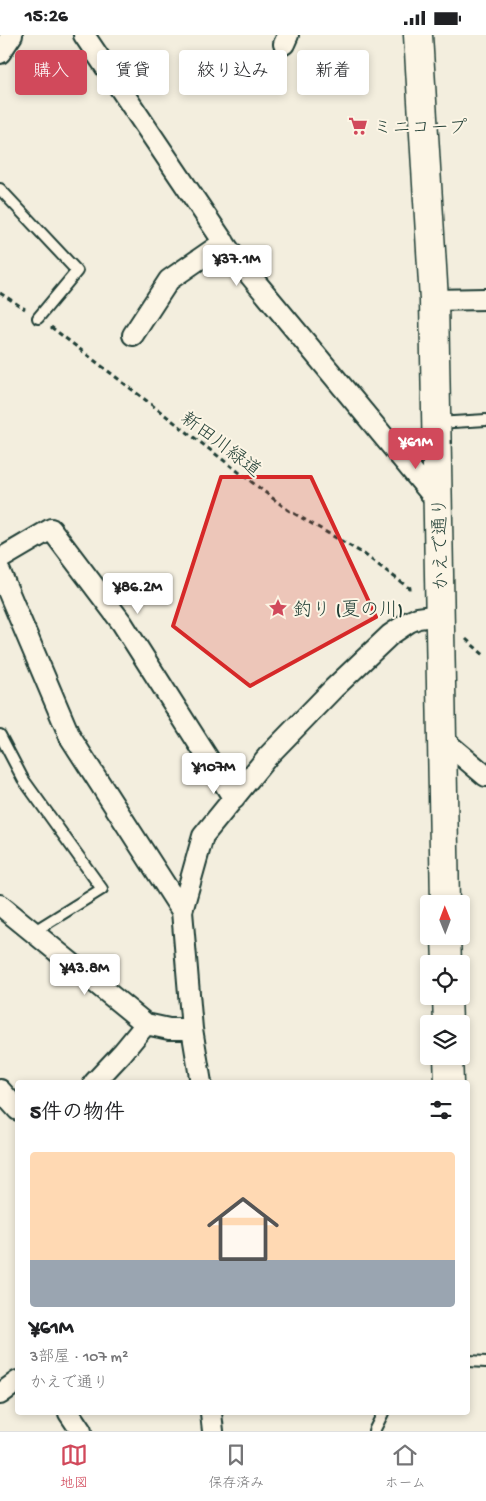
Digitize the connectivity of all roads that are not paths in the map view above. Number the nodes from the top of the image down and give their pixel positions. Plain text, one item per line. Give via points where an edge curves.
1 (12, 35) edge
2 (84, 35) edge
3 (418, 35) edge
4 (0, 53) edge
5 (0, 189) edge
6 (224, 242) junction
7 (486, 299) edge
8 (434, 300) junction
9 (38, 318) road end
10 (133, 335) dead end
11 (486, 420) edge
12 (436, 423) junction
13 (438, 502) junction
14 (0, 559) edge
15 (0, 572) edge
16 (440, 615) junction
17 (0, 735) edge
18 (442, 739) junction
19 (486, 776) edge
20 (234, 799) junction
21 (446, 895) edge
22 (0, 905) edge
23 (182, 911) junction
24 (32, 932) junction
25 (146, 1024) junction
26 (192, 1029) junction
27 (448, 1065) edge
28 (97, 1080) edge
29 (200, 1080) edge
30 (449, 1080) edge
31 (0, 1090) edge
32 (15, 1107) edge
33 (470, 1361) edge
34 (486, 1362) edge
35 (15, 1383) edge
36 (0, 1394) edge
37 (70, 1415) edge
38 (212, 1415) edge
39 (383, 1415) edge
40 (81, 1431) edge
41 (213, 1431) edge
42 (374, 1431) edge

1 - 4 street
2 - 6 street
3 - 8 street, かえで通り
5 - 9 lane via 77,271
6 - 10 street via 169,280
6 - 13 street
7 - 8 street
8 - 12 street, かえで通り
11 - 12 lane
12 - 13 street, かえで通り
13 - 16 street, かえで通り
14 - 20 street via 51,529 122,623
15 - 23 street via 70,737
16 - 18 street, かえで通り
16 - 20 street via 418,618 390,635 268,756
17 - 24 lane via 22,779 102,889
18 - 19 street
18 - 21 street, かえで通り
20 - 23 street via 203,836
22 - 24 street
23 - 26 street
24 - 25 street
25 - 26 street
25 - 28 street
26 - 29 street
27 - 30 street
31 - 32 street
33 - 34 lane
35 - 36 street
37 - 40 street
38 - 41 street
39 - 42 lane

